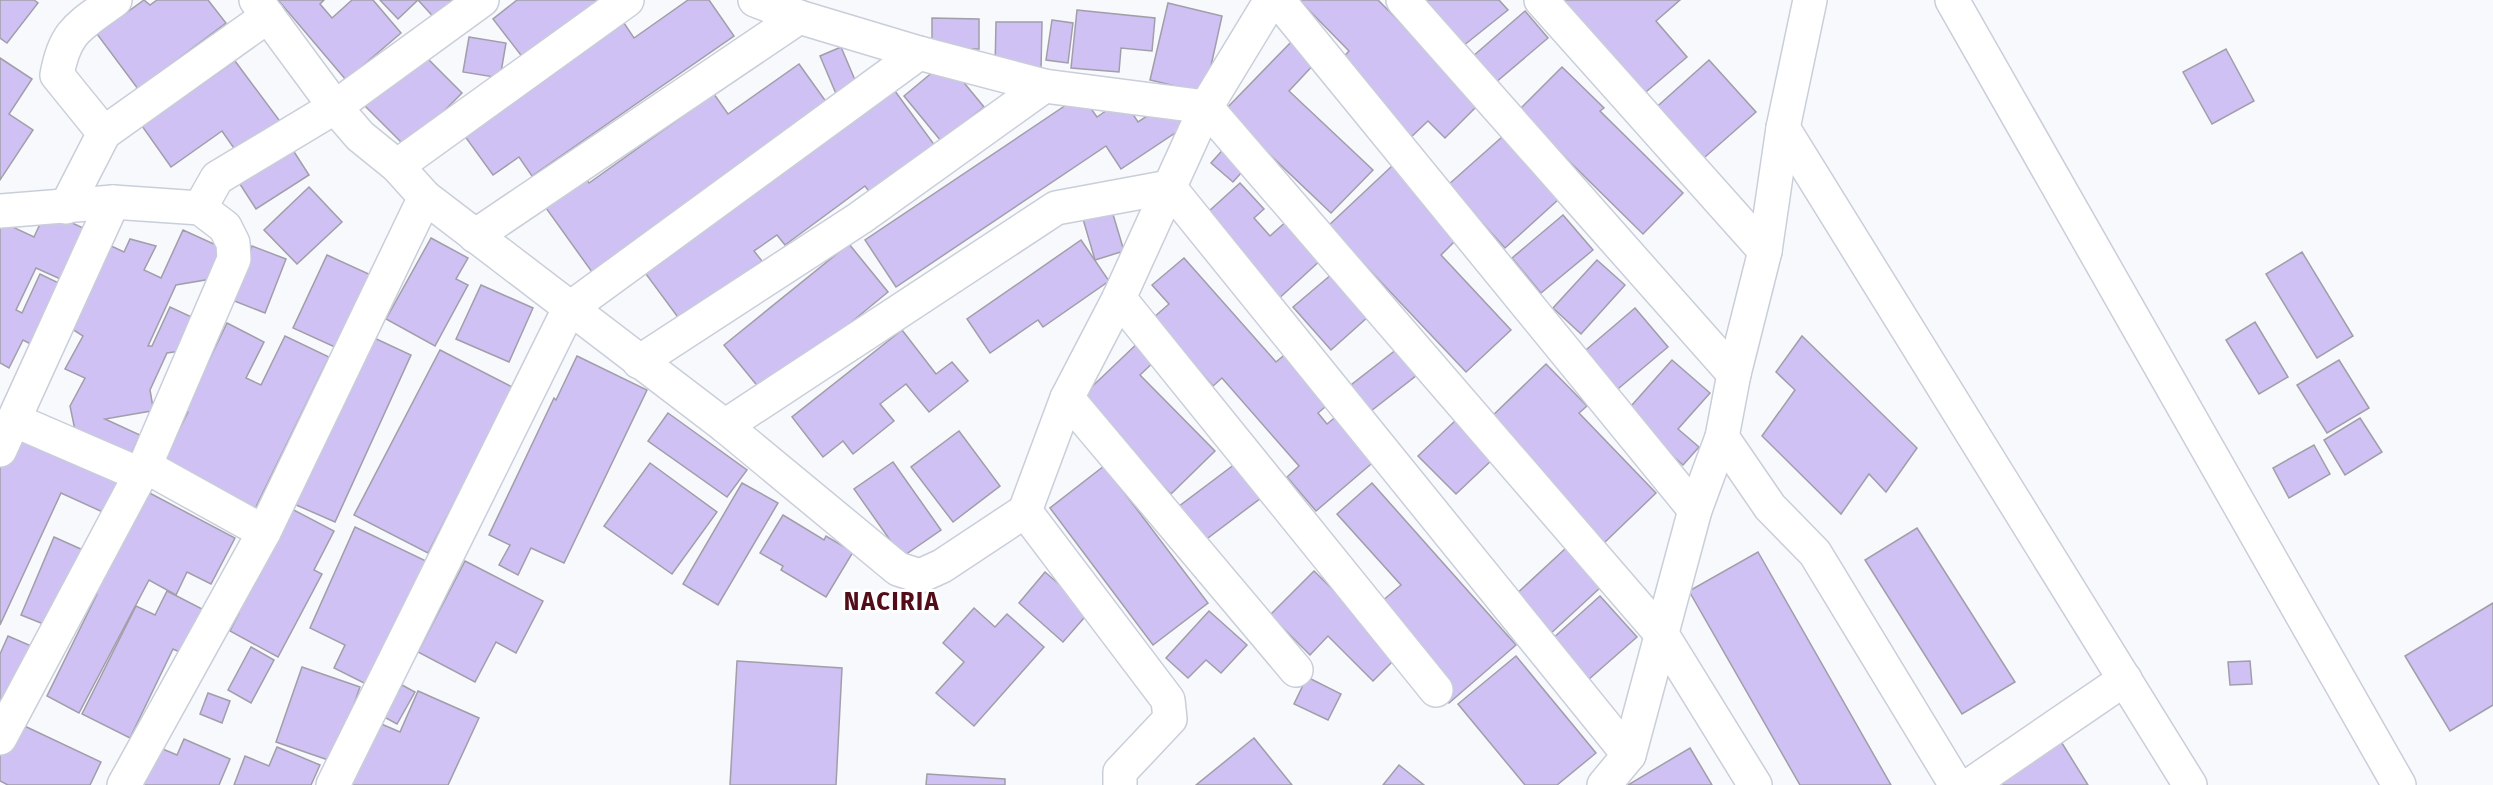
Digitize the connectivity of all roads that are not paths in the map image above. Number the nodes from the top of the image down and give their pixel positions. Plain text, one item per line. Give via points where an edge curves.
1 (115, 0) edge
2 (482, 0) edge
3 (627, 0) edge
4 (755, 0) edge
5 (1271, 0) edge
6 (1278, 0) edge
7 (1403, 0) edge
8 (1541, 0) edge
9 (1810, 0) edge
10 (1952, 0) edge
11 (262, 8) edge
12 (799, 17) junction
13 (919, 53) junction
14 (1044, 86) junction
15 (335, 107) junction
16 (1206, 107) junction
17 (1784, 128) junction
18 (104, 133) junction
19 (397, 166) junction
20 (1169, 188) junction
21 (425, 197) junction
22 (113, 202) junction
23 (66, 207) junction
24 (200, 208) junction
25 (0, 211) edge
26 (475, 236) junction
27 (1765, 251) junction
28 (1119, 298) junction
29 (569, 309) junction
30 (639, 362) junction
31 (1734, 374) junction
32 (1067, 398) junction
33 (14, 420) junction
34 (725, 426) junction
35 (1722, 437) junction
36 (0, 450) edge
37 (142, 470) junction
38 (1695, 510) junction
39 (1025, 511) junction
40 (264, 532) junction
41 (1663, 636) junction
42 (1296, 670) dead end
43 (2125, 680) junction
44 (1437, 690) dead end
45 (0, 738) edge
46 (1629, 755) junction
47 (123, 785) edge
48 (333, 785) edge
49 (1120, 785) edge
50 (1604, 785) edge
51 (1755, 785) edge
52 (1956, 785) edge
53 (1970, 785) edge
54 (2190, 785) edge
55 (2399, 785) edge

1 - 18 street via 72,32 61,50 57,75
2 - 15 street
3 - 19 street
4 - 12 street
5 - 16 street
6 - 38 street
7 - 31 street
8 - 27 street
9 - 17 street
10 - 55 street
11 - 15 street
11 - 18 street
12 - 13 street
12 - 26 street
13 - 14 street
13 - 29 street
14 - 16 street
14 - 30 street via 860,218
15 - 19 street via 360,136
15 - 24 street via 217,178
16 - 20 street
16 - 41 street
17 - 27 street
17 - 43 street
18 - 23 street
19 - 21 street
20 - 28 street
20 - 34 street via 1056,208
20 - 46 street
21 - 26 street
21 - 40 street
22 - 23 street
22 - 24 street
22 - 33 street
23 - 25 street
24 - 37 street via 225,226 233,243 234,259
26 - 29 street
27 - 31 street
28 - 32 street
28 - 44 street
29 - 30 street
29 - 48 street
30 - 34 street
31 - 35 street
32 - 39 street
32 - 42 street
33 - 36 street
33 - 37 street
34 - 39 street via 898,569 920,576 942,566
35 - 38 street
35 - 52 street via 1770,507 1815,553
37 - 40 street
37 - 45 street
38 - 41 street
39 - 49 street via 1168,700 1170,719 1120,772
40 - 47 street
41 - 46 street
41 - 51 street
43 - 53 street
43 - 54 street
46 - 50 street

